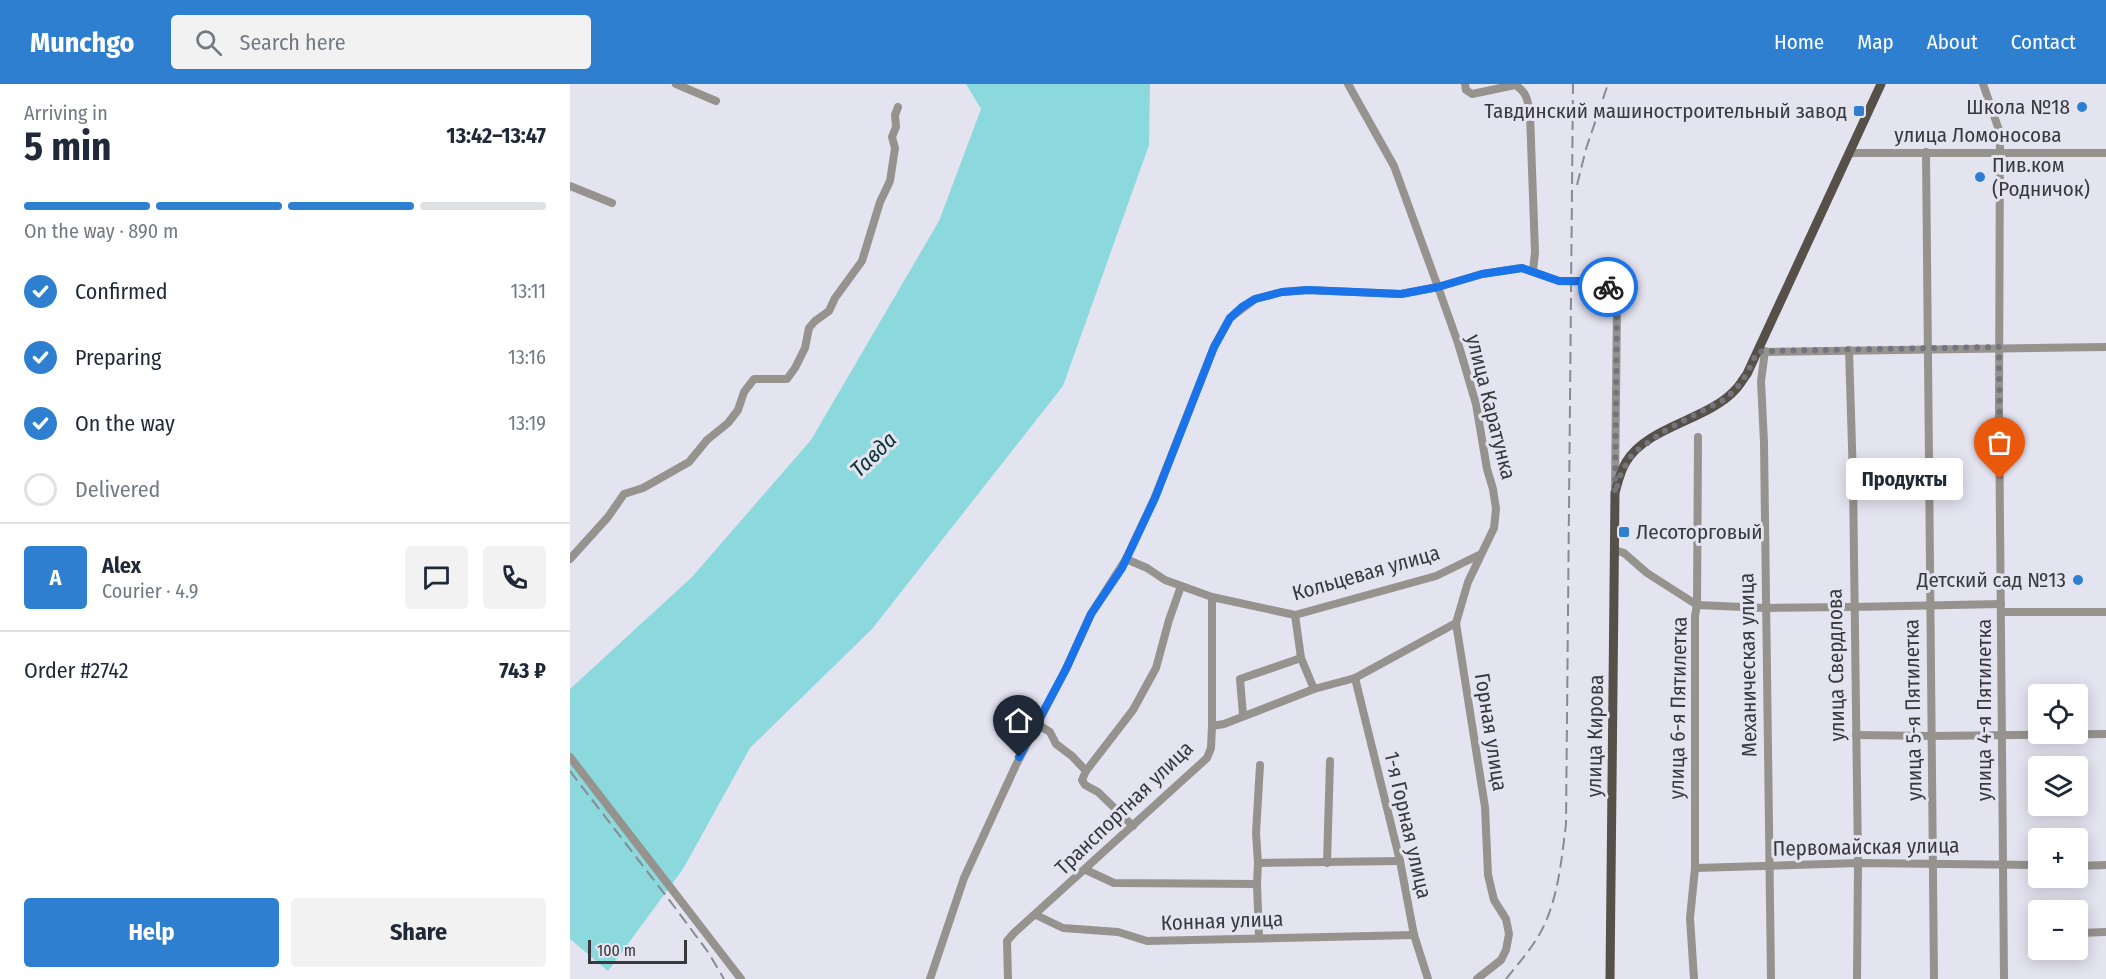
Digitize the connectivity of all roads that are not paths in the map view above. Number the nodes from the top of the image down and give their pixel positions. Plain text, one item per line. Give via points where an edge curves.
1 (676, 84) edge
2 (1348, 84) edge
3 (1465, 84) edge
4 (1881, 84) edge
5 (1983, 84) edge
6 (716, 101) dead end
7 (898, 107) dead end
8 (1926, 152) junction
9 (1999, 152) junction
10 (1850, 153) junction
11 (2106, 153) edge
12 (570, 186) edge
13 (612, 203) dead end
14 (1533, 271) junction
15 (1438, 287) junction
16 (1999, 347) junction
17 (2106, 347) edge
18 (1928, 348) junction
19 (1849, 350) junction
20 (1761, 352) junction
21 (1698, 437) dead end
22 (1615, 493) junction
23 (1487, 543) joint
24 (1615, 550) junction
25 (1479, 555) junction
26 (570, 559) edge
27 (1126, 559) junction
28 (1181, 586) junction
29 (1212, 597) junction
30 (1697, 605) junction
31 (1930, 607) junction
32 (1766, 608) junction
33 (1853, 608) junction
34 (2001, 608) junction
35 (2106, 612) edge
36 (1295, 615) junction
37 (1456, 623) junction
38 (1301, 658) junction
39 (1355, 678) junction
40 (1314, 689) junction
41 (1243, 715) junction
42 (1037, 724) junction
43 (1212, 726) junction
44 (2106, 734) edge
45 (1856, 735) junction
46 (2002, 735) junction
47 (1931, 736) junction
48 (570, 757) edge
49 (1330, 761) dead end
50 (1260, 765) dead end
51 (1086, 771) junction
52 (1133, 826) junction
53 (1400, 861) junction
54 (1258, 862) junction
55 (1327, 863) junction
56 (1858, 863) junction
57 (1933, 863) junction
58 (2003, 864) junction
59 (2028, 865) edge
60 (2106, 865) edge
61 (1768, 866) junction
62 (2088, 866) edge
63 (1695, 868) junction
64 (1086, 870) junction
65 (1257, 884) junction
66 (1036, 915) junction
67 (2106, 932) edge
68 (2088, 933) edge
69 (1414, 935) junction
70 (1259, 938) junction
71 (741, 979) edge
72 (930, 979) edge
73 (1008, 979) edge
74 (1428, 979) edge
75 (1477, 979) edge
76 (1610, 979) edge
77 (1694, 979) edge
78 (1771, 979) edge
79 (1857, 979) edge
80 (1934, 979) edge
81 (2004, 979) edge

1 - 6 street
2 - 15 street, улица Каратунка via 1394,166
3 - 14 street via 1472,94 1515,85 1527,96
4 - 10 main road, Механическая улица
5 - 9 street, улица 4-я Пятилетка via 2000,133
7 - 26 street via 894,115 890,181 862,261 829,311 809,328 795,368 787,379 754,380 733,417 689,462 644,488 624,494
8 - 9 street, улица Ломоносова
8 - 10 street, улица Ломоносова
8 - 18 street, улица 5-я Пятилетка
9 - 11 street, улица Ломоносова
9 - 16 street, улица 4-я Пятилетка
10 - 20 main road, Механическая улица
12 - 13 street
14 - 15 street via 1509,269
14 - 22 street, улица Кирова via 1559,281 1599,282 1611,289 1617,305
15 - 23 street, улица Каратунка via 1476,404 1493,489 1494,528
15 - 27 street via 1401,294 1282,292 1242,307 1230,318 1214,347 1155,498
16 - 17 street
16 - 18 street
16 - 34 street, улица 4-я Пятилетка
18 - 19 street
18 - 31 street, улица 5-я Пятилетка
19 - 20 street
19 - 33 street, улица Свердлова
20 - 22 main road, улица Кирова via 1725,399 1666,430 1633,453
20 - 32 street, Механическая улица
21 - 30 street, улица 6-я Пятилетка
22 - 24 main road, улица Кирова
23 - 25 street, Горная улица
24 - 30 street
24 - 76 main road, улица Кирова
25 - 36 street, Кольцевая улица via 1436,576
25 - 37 street, Горная улица
27 - 28 street, Кольцевая улица
27 - 42 street via 1091,614
28 - 29 street, Кольцевая улица
28 - 51 street via 1156,668 1133,710
29 - 36 street, Кольцевая улица
29 - 43 street
30 - 32 street
30 - 63 street, улица 6-я Пятилетка
31 - 33 street
31 - 34 street
31 - 47 street, улица 5-я Пятилетка
32 - 33 street
32 - 61 street, Механическая улица
33 - 45 street, улица Свердлова
34 - 35 street
34 - 46 street, улица 4-я Пятилетка
36 - 38 street
37 - 39 street, Транспортная улица
37 - 75 street, Горная улица via 1485,807 1488,874 1494,900 1509,928 1501,960
38 - 40 street
38 - 41 street via 1240,679
39 - 40 street, Транспортная улица
39 - 53 street, 1-я Горная улица
40 - 41 street, Транспортная улица
41 - 43 street, Транспортная улица
42 - 51 street via 1050,732 1056,744
42 - 72 street via 964,878
43 - 52 street, Транспортная улица via 1207,758
44 - 46 street
45 - 47 street
45 - 56 street, улица Свердлова
46 - 47 street
46 - 58 street, улица 4-я Пятилетка
47 - 57 street, улица 5-я Пятилетка
48 - 71 street
49 - 55 street
50 - 54 street
51 - 52 street via 1082,780 1085,785 1098,792
52 - 64 street, Транспортная улица
53 - 55 street
53 - 69 street, 1-я Горная улица
54 - 55 street
54 - 65 street
56 - 57 street, Первомайская улица
56 - 61 street, Первомайская улица
56 - 79 street, улица Свердлова
57 - 58 street, Первомайская улица
57 - 80 street, улица 5-я Пятилетка
58 - 59 street, Первомайская улица
58 - 81 street, улица 4-я Пятилетка
60 - 62 street
61 - 63 street, Первомайская улица
61 - 78 street, Механическая улица
63 - 77 street, улица 6-я Пятилетка via 1690,918
64 - 65 street via 1114,884
64 - 66 street, Транспортная улица
65 - 70 street
66 - 70 street, Конная улица via 1063,928 1118,932 1147,941
66 - 73 street, Транспортная улица via 1007,941
67 - 68 street
69 - 70 street, Конная улица
69 - 74 street, 1-я Горная улица

